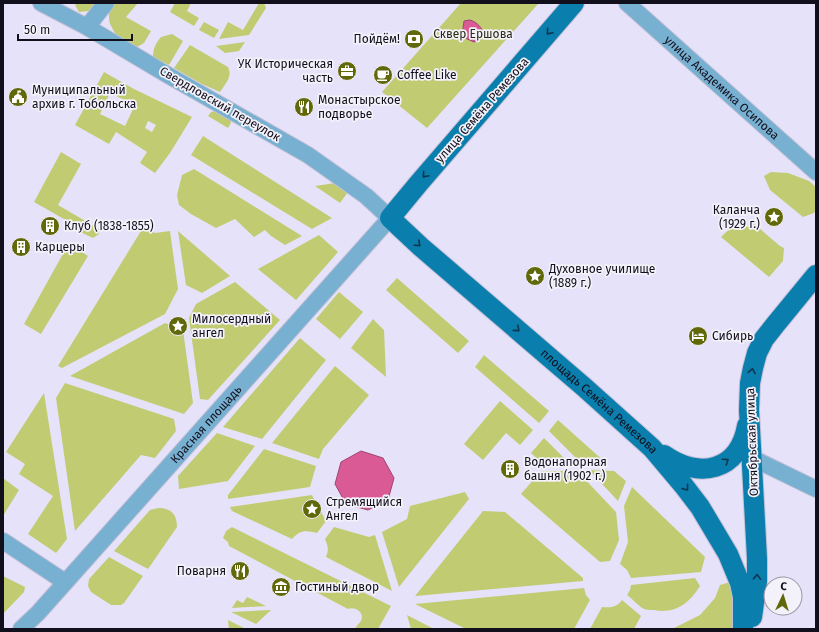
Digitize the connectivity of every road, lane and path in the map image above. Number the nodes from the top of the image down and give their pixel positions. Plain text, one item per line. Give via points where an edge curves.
1 (41, 3) edge
2 (106, 3) edge
3 (574, 3) edge
4 (627, 3) edge
5 (87, 27) junction
6 (816, 172) edge
7 (390, 218) junction
8 (816, 275) edge
9 (749, 410) junction
10 (652, 448) junction
11 (752, 458) junction
12 (816, 489) edge
13 (3, 541) edge
14 (65, 582) junction
15 (21, 629) edge
16 (743, 629) edge
17 (750, 629) edge

1 - 5 street, Свердловский переулок
2 - 5 street
3 -> 7 main road, улица Семёна Ремезова
4 - 6 street, улица Академика Осипова
5 - 7 street, Свердловский переулок via 308,155 366,196
7 -> 10 main road, площадь Семёна Ремезова
7 - 14 street, Красная площадь
9 -> 8 main road, Октябрьская улица via 752,368 757,353 764,339
10 -> 9 main road via 684,466 720,466 729,460 742,444
9 - 11 main road, Октябрьская улица
10 -> 16 main road, площадь Семёна Ремезова via 700,507 728,554 743,597
11 - 12 street
17 -> 11 main road, Октябрьская улица via 757,559
13 - 14 street
14 - 15 street, Красная площадь

